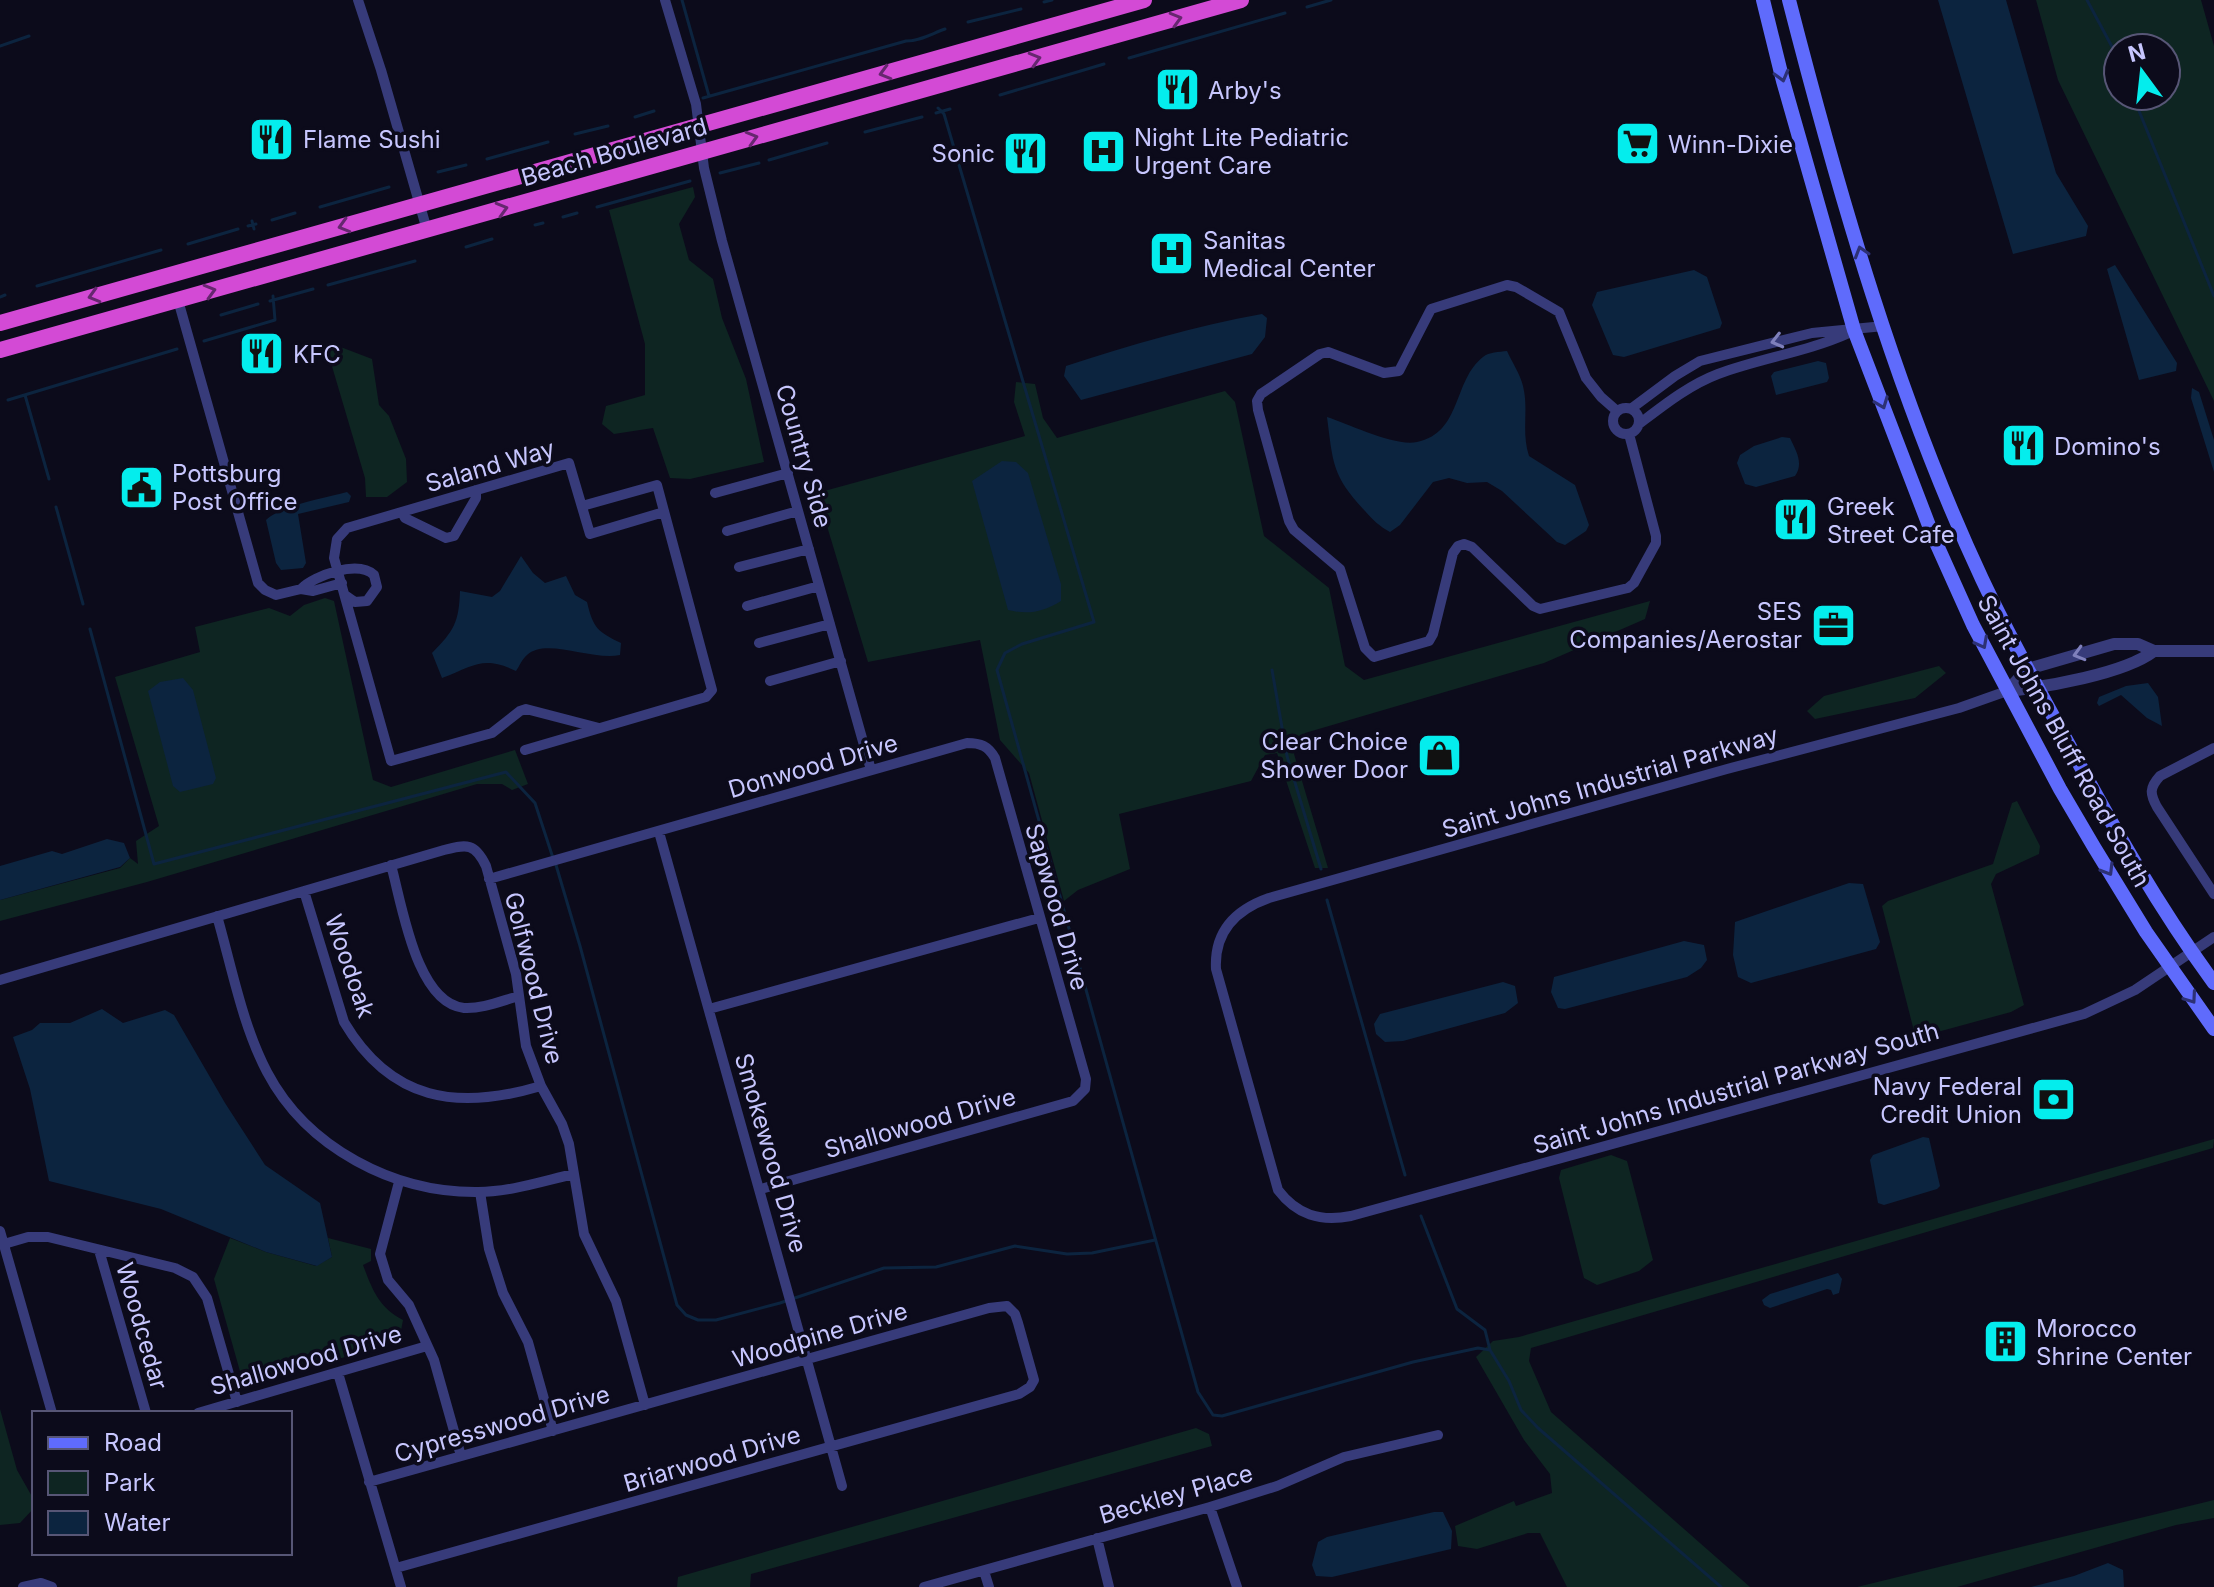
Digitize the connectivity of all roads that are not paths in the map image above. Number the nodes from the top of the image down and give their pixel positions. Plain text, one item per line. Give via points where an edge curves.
1 (358, 0) edge
2 (665, 0) edge
3 (1144, 0) edge
4 (1241, 0) edge
5 (1763, 0) edge
6 (1789, 0) edge
7 (1106, 11) junction
8 (1110, 37) junction
9 (700, 125) junction
10 (703, 152) junction
11 (419, 204) junction
12 (427, 230) junction
13 (178, 300) junction
14 (0, 323) edge
15 (1884, 326) junction
16 (1854, 330) junction
17 (0, 350) edge
18 (1632, 408) junction
19 (1617, 411) junction
20 (1639, 424) junction
21 (1629, 434) junction
22 (788, 473) junction
23 (476, 490) junction
24 (715, 493) dead end
25 (582, 506) junction
26 (798, 511) junction
27 (402, 512) junction
28 (664, 512) junction
29 (727, 531) dead end
30 (809, 549) junction
31 (739, 567) dead end
32 (338, 572) junction
33 (819, 586) junction
34 (301, 589) junction
35 (343, 589) junction
36 (747, 606) dead end
37 (830, 624) junction
38 (759, 643) dead end
39 (2154, 651) junction
40 (2214, 651) edge
41 (841, 661) junction
42 (2028, 669) junction
43 (770, 681) dead end
44 (2037, 688) junction
45 (2007, 691) junction
46 (599, 728) junction
47 (979, 743) joint
48 (2214, 748) edge
49 (525, 750) dead end
50 (871, 770) junction
51 (659, 832) junction
52 (391, 865) junction
53 (489, 879) junction
54 (304, 891) junction
55 (2214, 894) edge
56 (217, 916) junction
57 (1039, 918) junction
58 (2214, 937) edge
59 (2192, 953) junction
60 (2169, 967) junction
61 (0, 980) edge
62 (2214, 983) edge
63 (519, 996) junction
64 (709, 1009) junction
65 (2214, 1029) edge
66 (541, 1086) junction
67 (1085, 1089) joint
68 (574, 1174) junction
69 (399, 1182) junction
70 (761, 1189) junction
71 (480, 1192) junction
72 (1304, 1214) joint
73 (0, 1231) edge
74 (4, 1244) junction
75 (99, 1250) junction
76 (427, 1346) junction
77 (807, 1360) junction
78 (338, 1373) junction
79 (1034, 1380) joint
80 (237, 1402) junction
81 (645, 1405) junction
82 (51, 1411) edge
83 (145, 1411) edge
84 (205, 1411) edge
85 (553, 1431) junction
86 (1438, 1435) dead end
87 (831, 1447) junction
88 (461, 1456) junction
89 (369, 1482) junction
90 (842, 1486) dead end
91 (1210, 1507) junction
92 (1097, 1538) junction
93 (396, 1568) junction
94 (984, 1571) junction
95 (23, 1587) edge
96 (52, 1587) edge
97 (401, 1587) edge
98 (924, 1587) edge
99 (989, 1587) edge
100 (1109, 1587) edge
101 (1237, 1587) edge

1 - 11 street
2 - 9 street, Country Side
3 - 7 highway
8 -> 4 highway, Beach Boulevard
5 -> 16 main road, Saint Johns Bluff Road South
15 -> 6 main road, Saint Johns Bluff Road South
7 - 8 highway
7 -> 9 highway
10 -> 8 highway, Beach Boulevard
9 - 10 street, Country Side
9 - 11 highway
12 -> 10 highway, Beach Boulevard
10 - 22 street, Country Side via 722,241
11 - 12 street
11 -> 14 highway
13 -> 12 highway, Beach Boulevard
13 - 17 highway, Beach Boulevard
13 - 34 street via 258,583 276,595
15 - 16 street
15 - 42 main road, Saint Johns Bluff Road South via 1982,580
16 -> 18 street via 1812,333 1700,361
16 - 20 street via 1826,344 1717,374
16 -> 45 main road, Saint Johns Bluff Road South via 1933,536
18 - 19 street
18 - 20 street
19 - 21 street via 1614,427
19 - 21 street via 1586,378 1559,312 1507,285 1431,309 1399,371 1384,373 1328,352 1257,401 1289,521 1340,569 1365,648 1374,657 1429,641 1453,553 1464,544 1540,609 1634,583 1656,536
20 - 21 street
22 - 24 street
22 - 26 street, Country Side
23 - 25 street, Saland Way via 569,463
23 - 27 street, Saland Way
23 - 27 street via 454,536 446,538
25 - 28 street via 657,485
25 - 28 street, Saland Way via 590,534
26 - 29 street
26 - 30 street, Country Side
27 - 32 street, Saland Way via 340,533 334,558
28 - 46 street via 712,690 706,697
30 - 31 street
30 - 33 street, Country Side
32 - 34 street via 310,580
32 - 35 street, Saland Way
32 - 35 street via 365,569 377,581 376,592 367,601 355,602
33 - 36 street
33 - 37 street, Country Side
34 - 35 street
35 - 46 street, Saland Way via 391,761 492,733 526,709
37 - 38 street
37 - 41 street, Country Side
39 - 40 street
39 -> 42 street via 2138,644 2114,644
39 - 44 street via 2127,666
41 - 43 street
41 - 50 street, Country Side
42 - 44 main road, Saint Johns Bluff Road South
42 - 45 street
44 - 45 street
44 - 59 main road, Saint Johns Bluff Road South
45 -> 60 main road, Saint Johns Bluff Road South
45 - 72 street, Saint Johns Industrial Parkway via 1245,907 1229,922 1215,957 1223,1002 1272,1175 1285,1199
46 - 49 street
47 - 50 street, Donwood Drive
47 - 57 street, Sapwood Drive via 995,758
48 - 55 street via 2160,776 2151,791
50 - 51 street, Donwood Drive
51 - 53 street, Donwood Drive
51 - 64 street, Smokewood Drive
52 - 53 street, Golfwood Drive via 461,845 481,854
52 - 54 street, Golfwood Drive
52 - 63 street via 425,981 435,994 460,1008
53 - 63 street, Golfwood Drive
54 - 56 street, Golfwood Drive
54 - 66 street, Woodoak via 344,1022 381,1068 443,1098 489,1099
56 - 61 street, Golfwood Drive
56 - 69 street via 248,1029 268,1075 310,1128 356,1161
57 - 64 street
57 - 67 street, Sapwood Drive
58 - 59 street, Saint Johns Industrial Parkway South
59 - 60 street, Saint Johns Industrial Parkway South
59 - 62 main road, Saint Johns Bluff Road South
60 -> 65 main road, Saint Johns Bluff Road South
60 - 72 street, Saint Johns Industrial Parkway South via 2084,1014 1351,1216
63 - 66 street, Golfwood Drive via 526,1046
64 - 70 street, Smokewood Drive
66 - 68 street, Golfwood Drive via 562,1124
67 - 70 street, Shallowood Drive via 1073,1101
68 - 71 street
68 - 81 street, Golfwood Drive via 584,1234 616,1301
69 - 71 street
69 - 76 street via 380,1254 388,1280 409,1305
70 - 77 street, Smokewood Drive
71 - 85 street via 489,1249 503,1293 528,1342
73 - 74 street
74 - 75 street via 38,1236
74 - 82 street
75 - 80 street via 193,1277 209,1304
75 - 83 street, Woodcedar
76 - 78 street, Shallowood Drive
76 - 88 street
77 - 79 street, Woodpine Drive via 1007,1306 1015,1314
77 - 81 street, Woodpine Drive
77 - 87 street, Smokewood Drive
78 - 80 street, Shallowood Drive
78 - 89 street
79 - 87 street, Briarwood Drive via 1019,1394
80 - 84 street, Shallowood Drive
81 - 85 street, Cypresswood Drive
85 - 88 street, Cypresswood Drive
86 - 91 street, Beckley Place via 1344,1457
87 - 90 street, Smokewood Drive
87 - 93 street, Briarwood Drive
88 - 89 street, Cypresswood Drive
89 - 93 street
91 - 92 street, Beckley Place
91 - 101 street
92 - 94 street, Beckley Place
92 - 100 street
93 - 97 street
94 - 98 street, Beckley Place
94 - 99 street
95 - 96 street

